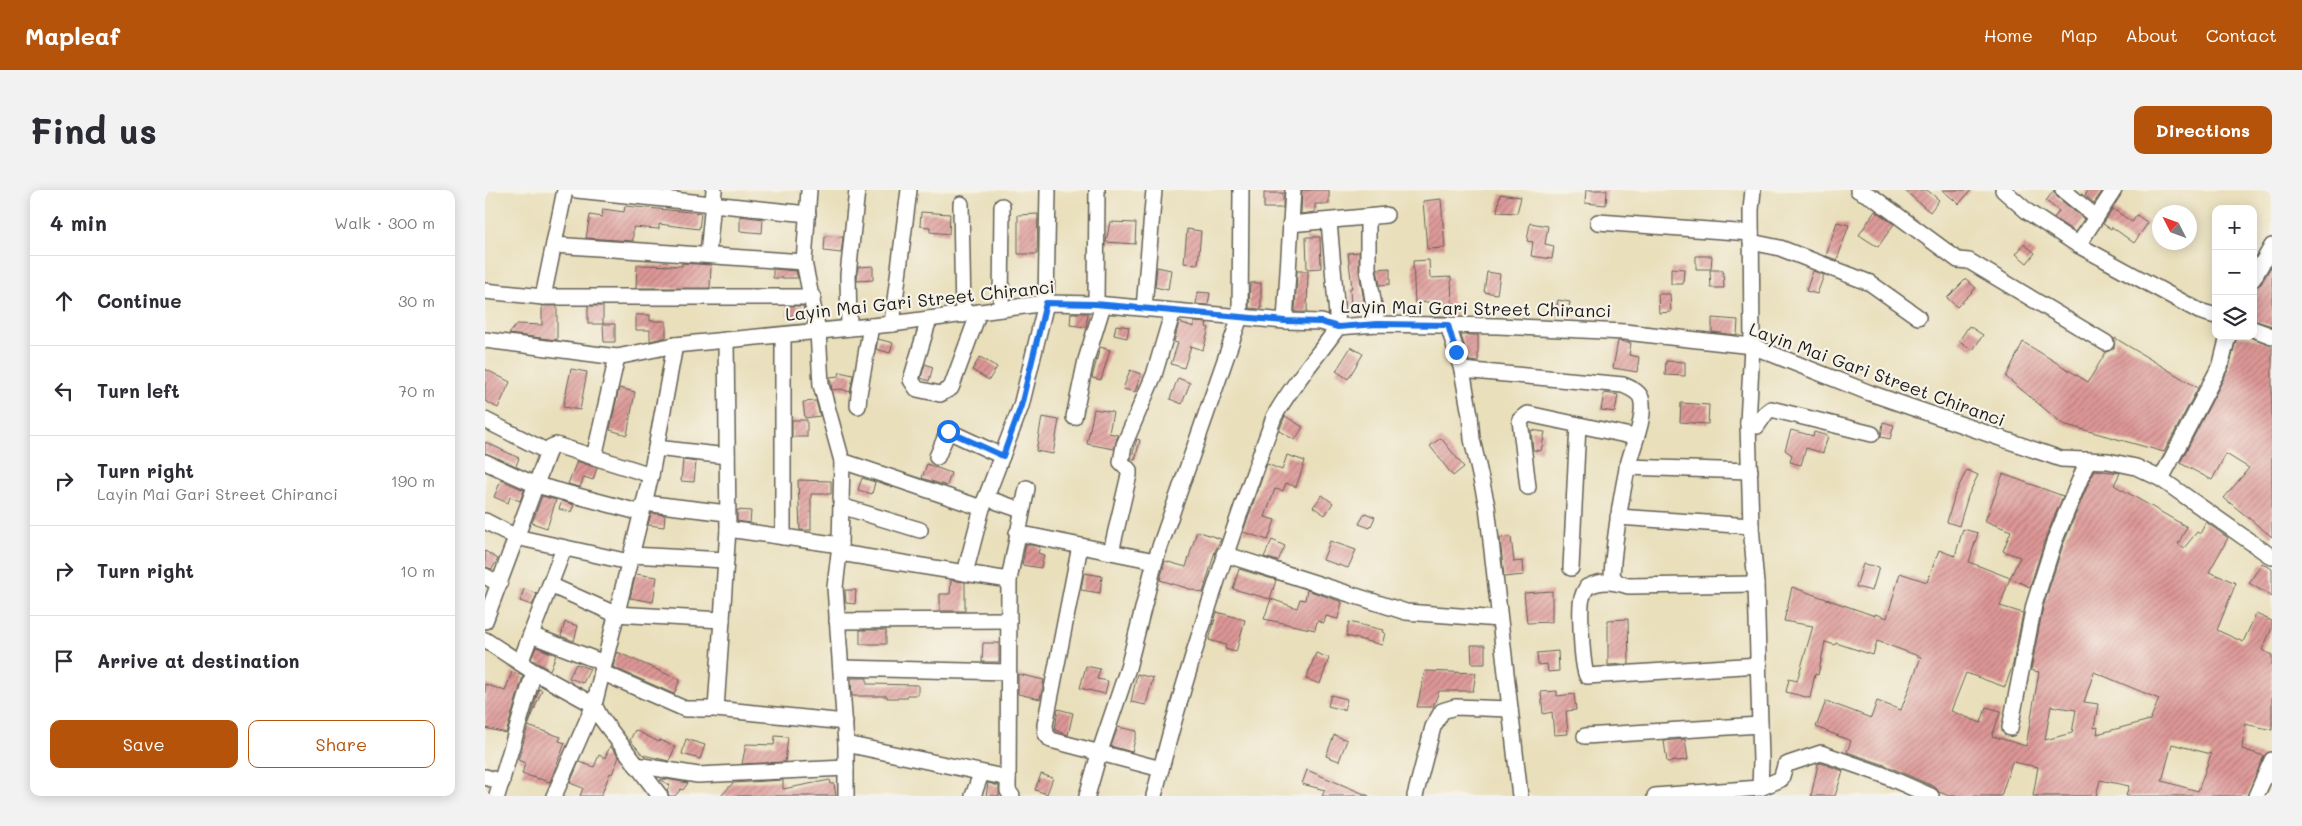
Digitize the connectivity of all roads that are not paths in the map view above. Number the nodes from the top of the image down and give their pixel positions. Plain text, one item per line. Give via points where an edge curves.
1 (565, 190) edge
2 (577, 190) edge
3 (809, 190) edge
4 (857, 190) edge
5 (909, 190) edge
6 (1048, 190) edge
7 (1097, 190) edge
8 (1154, 190) edge
9 (1241, 190) edge
10 (1293, 190) edge
11 (1753, 190) edge
12 (1858, 190) edge
13 (2003, 190) edge
14 (2063, 190) edge
15 (2114, 190) edge
16 (712, 197) edge
17 (961, 204) dead end
18 (1002, 206) dead end
19 (808, 214) junction
20 (1386, 215) dead end
21 (1368, 217) junction
22 (2096, 217) junction
23 (1329, 221) junction
24 (1598, 222) dead end
25 (1290, 224) junction
26 (1751, 237) junction
27 (554, 245) junction
28 (2078, 246) junction
29 (2272, 246) edge
30 (708, 255) junction
31 (804, 262) junction
32 (2257, 271) edge
33 (485, 292) edge
34 (543, 297) junction
35 (813, 297) junction
36 (1046, 303) junction
37 (1099, 304) junction
38 (1144, 308) junction
39 (1001, 310) junction
40 (1173, 311) junction
41 (979, 312) junction
42 (963, 314) junction
43 (2212, 315) edge
44 (1240, 317) junction
45 (1918, 317) dead end
46 (929, 319) junction
47 (1285, 321) junction
48 (892, 324) junction
49 (1377, 324) junction
50 (1448, 325) junction
51 (871, 326) junction
52 (1338, 327) junction
53 (849, 328) junction
54 (2257, 330) edge
55 (818, 331) junction
56 (783, 335) junction
57 (2272, 336) edge
58 (726, 340) junction
59 (2227, 340) edge
60 (487, 344) edge
61 (2106, 344) dead end
62 (675, 345) junction
63 (1752, 346) junction
64 (617, 356) junction
65 (1461, 370) junction
66 (859, 406) dead end
67 (1074, 417) dead end
68 (485, 420) edge
69 (1748, 423) junction
70 (1577, 426) junction
71 (1872, 434) dead end
72 (1635, 437) junction
73 (656, 448) junction
74 (548, 452) junction
75 (727, 456) junction
76 (1003, 456) junction
77 (594, 457) junction
78 (937, 457) dead end
79 (2088, 460) junction
80 (842, 461) junction
81 (485, 462) edge
82 (1627, 467) junction
83 (1750, 471) junction
84 (651, 475) junction
85 (2161, 479) junction
86 (537, 485) junction
87 (1528, 487) dead end
88 (1027, 488) dead end
89 (984, 503) junction
90 (841, 506) junction
91 (643, 508) junction
92 (1021, 510) junction
93 (727, 513) junction
94 (1618, 517) junction
95 (485, 521) edge
96 (1751, 526) junction
97 (727, 529) junction
98 (919, 530) dead end
99 (1017, 534) junction
100 (515, 537) junction
101 (783, 537) junction
102 (1080, 546) junction
103 (564, 548) junction
104 (840, 549) junction
105 (1111, 552) junction
106 (1224, 554) junction
107 (2272, 557) edge
108 (630, 558) junction
109 (725, 560) junction
110 (1155, 561) junction
111 (1571, 568) dead end
112 (965, 573) junction
113 (485, 576) edge
114 (1009, 580) junction
115 (1617, 582) junction
116 (499, 584) junction
117 (1756, 584) junction
118 (550, 585) junction
119 (615, 614) junction
120 (722, 620) junction
121 (1009, 620) junction
122 (1499, 620) junction
123 (837, 621) junction
124 (485, 622) edge
125 (531, 635) junction
126 (485, 640) edge
127 (520, 663) junction
128 (1759, 665) junction
129 (603, 668) junction
130 (841, 668) junction
131 (534, 672) junction
132 (1008, 672) junction
133 (594, 704) junction
134 (716, 709) junction
135 (1509, 709) junction
136 (845, 722) junction
137 (1760, 725) junction
138 (2010, 728) dead end
139 (1585, 736) dead end
140 (846, 744) junction
141 (1099, 754) junction
142 (2272, 760) edge
143 (637, 765) junction
144 (846, 768) junction
145 (1161, 769) junction
146 (981, 774) junction
147 (485, 777) edge
148 (1008, 778) junction
149 (1760, 788) junction
150 (500, 789) edge
151 (554, 796) edge
152 (660, 796) edge
153 (847, 796) edge
154 (973, 796) edge
155 (1012, 796) edge
156 (1087, 796) edge
157 (1154, 796) edge
158 (1415, 796) edge
159 (1520, 796) edge
160 (1655, 796) edge
161 (1931, 796) edge
162 (2257, 796) edge

1 - 27 street
2 - 16 street
3 - 19 street
4 - 53 street via 848,275
5 - 48 street
6 - 36 street
7 - 37 street
8 - 38 street
9 - 44 street
10 - 25 street
11 - 26 street
12 - 61 street via 1874,198 1950,256 1969,261
13 - 28 street via 2028,212
14 - 22 street
15 - 22 street
16 - 19 street
16 - 30 street
17 - 42 street
18 - 39 street
19 - 31 street
20 - 21 street
21 - 23 street
21 - 49 street via 1368,270
22 - 28 street
23 - 25 street
23 - 52 street
24 - 26 street
25 - 47 street
26 - 45 street via 1870,283
26 - 63 street
27 - 30 street
27 - 34 street
28 - 43 street via 2199,311
29 - 32 street
30 - 31 street
31 - 35 street
33 - 34 street
34 - 35 street
35 - 55 street
36 - 37 street, Layin Mai Gari Street Chiranci
36 - 39 street, Layin Mai Gari Street Chiranci
36 - 76 street via 1021,406
37 - 38 street, Layin Mai Gari Street Chiranci
37 - 67 street
38 - 40 street, Layin Mai Gari Street Chiranci
39 - 41 street, Layin Mai Gari Street Chiranci
40 - 44 street, Layin Mai Gari Street Chiranci
40 - 105 street via 1154,375 1123,445 1121,462 1129,470 1129,475
41 - 42 street, Layin Mai Gari Street Chiranci
41 - 46 street via 951,388 940,394 917,389 911,380
42 - 46 street, Layin Mai Gari Street Chiranci
44 - 47 street, Layin Mai Gari Street Chiranci
44 - 110 street
46 - 48 street, Layin Mai Gari Street Chiranci
47 - 52 street, Layin Mai Gari Street Chiranci via 1321,322
48 - 51 street, Layin Mai Gari Street Chiranci
49 - 50 street, Layin Mai Gari Street Chiranci
49 - 52 street, Layin Mai Gari Street Chiranci
50 - 63 street, Layin Mai Gari Street Chiranci via 1625,332
50 - 65 street
51 - 53 street, Layin Mai Gari Street Chiranci
51 - 66 street
52 - 106 street via 1285,396 1274,416
53 - 55 street, Layin Mai Gari Street Chiranci
54 - 57 street
55 - 56 street, Layin Mai Gari Street Chiranci
55 - 80 street via 821,385
56 - 58 street, Layin Mai Gari Street Chiranci
56 - 101 street
58 - 62 street, Layin Mai Gari Street Chiranci
58 - 75 street
59 - 85 street via 2221,364
60 - 64 street, Layin Mai Gari Street Chiranci
62 - 64 street, Layin Mai Gari Street Chiranci
62 - 73 street
63 - 69 street
63 - 79 street, Layin Mai Gari Street Chiranci via 1870,393 2061,460
64 - 77 street
65 - 72 street via 1623,385 1641,396 1643,411
65 - 122 street via 1487,506
68 - 74 street
69 - 71 street via 1757,426 1771,409
69 - 83 street
70 - 72 street
70 - 87 street via 1528,414 1523,416 1520,420
70 - 111 street
72 - 82 street
73 - 75 street
73 - 84 street
74 - 77 street via 556,445
74 - 86 street
75 - 93 street
76 - 78 street via 948,431
76 - 89 street
77 - 84 street
79 - 85 street, Layin Mai Gari Street Chiranci via 2136,467
79 - 138 street via 2054,542 2034,605
80 - 89 street
80 - 90 street
81 - 86 street
82 - 83 street
82 - 94 street
83 - 96 street
84 - 91 street
85 - 107 street, Layin Mai Gari Street Chiranci
86 - 91 street
86 - 100 street
88 - 92 street
89 - 92 street
89 - 112 street
90 - 98 street
90 - 104 street
91 - 93 street
91 - 108 street
92 - 99 street
93 - 97 street
94 - 96 street
94 - 115 street via 1612,576
95 - 100 street
96 - 117 street
97 - 101 street
97 - 109 street
99 - 102 street
99 - 114 street
100 - 103 street
100 - 116 street
101 - 104 street
102 - 105 street
102 - 141 street via 1045,725 1051,740
103 - 108 street
103 - 118 street
104 - 112 street
104 - 123 street via 835,587
105 - 110 street
106 - 122 street via 1405,612
106 - 145 street
108 - 109 street
108 - 119 street
109 - 120 street
110 - 141 street via 1128,668
112 - 114 street
113 - 116 street
114 - 121 street
115 - 117 street via 1628,586
115 - 128 street via 1598,581 1587,587 1581,598 1584,671 1587,676
116 - 124 street
117 - 128 street
118 - 119 street
118 - 125 street
119 - 120 street
119 - 129 street
120 - 134 street
121 - 123 street
121 - 132 street
122 - 135 street
123 - 130 street
125 - 127 street
125 - 129 street
126 - 127 street
127 - 131 street
128 - 137 street
129 - 133 street
129 - 134 street via 685,708
130 - 132 street
130 - 136 street
131 - 133 street
131 - 150 street
132 - 148 street
133 - 143 street
133 - 151 street
134 - 136 street
135 - 158 street via 1455,707 1442,711 1433,727
135 - 159 street
136 - 140 street
137 - 139 street
137 - 149 street
140 - 144 street
140 - 146 street
141 - 145 street
141 - 156 street
142 - 162 street
143 - 144 street via 698,775
143 - 152 street
144 - 153 street
145 - 157 street
146 - 148 street
146 - 154 street
147 - 150 street
148 - 155 street via 1008,791
149 - 160 street
149 - 161 street via 1781,779 1785,766 1821,753

